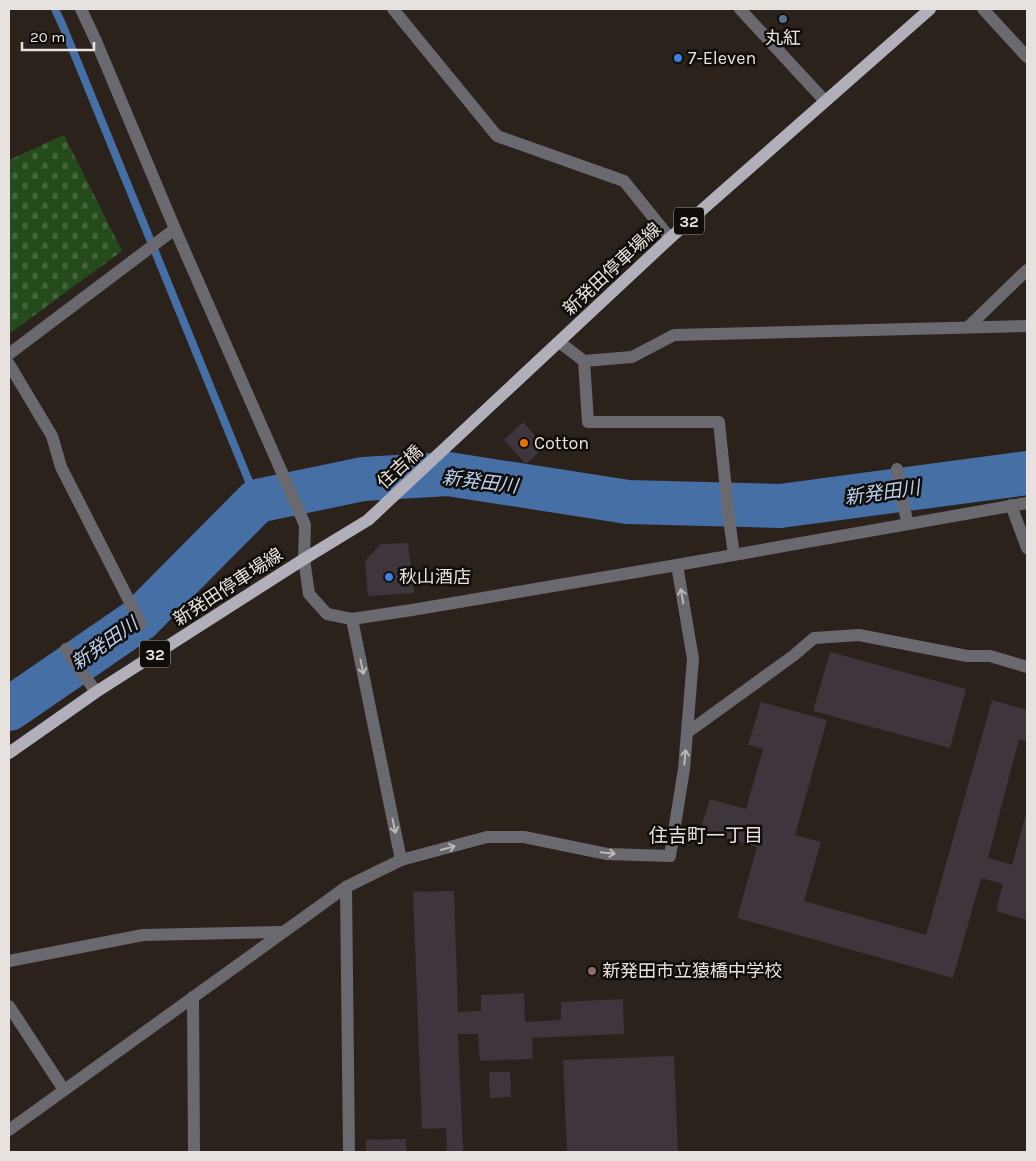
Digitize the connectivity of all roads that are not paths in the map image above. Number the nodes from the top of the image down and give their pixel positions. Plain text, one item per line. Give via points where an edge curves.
1 (81, 9) edge
2 (393, 9) edge
3 (740, 9) edge
4 (930, 9) edge
5 (983, 9) edge
6 (1027, 57) edge
7 (825, 101) junction
8 (175, 229) junction
9 (670, 238) junction
10 (1027, 270) edge
11 (1027, 326) edge
12 (968, 327) junction
13 (559, 342) junction
14 (9, 354) edge
15 (584, 361) junction
16 (9, 364) edge
17 (455, 440) joint
18 (897, 469) dead end
19 (1027, 503) edge
20 (1011, 505) junction
21 (368, 520) joint
22 (908, 524) junction
23 (1027, 548) edge
24 (734, 555) junction
25 (304, 559) junction
26 (677, 565) junction
27 (352, 619) junction
28 (141, 624) dead end
29 (66, 649) dead end
30 (1027, 667) edge
31 (96, 692) junction
32 (688, 732) junction
33 (9, 753) edge
34 (401, 860) junction
35 (346, 887) junction
36 (282, 932) junction
37 (9, 961) edge
38 (193, 997) junction
39 (9, 1006) edge
40 (64, 1090) junction
41 (9, 1130) edge
42 (194, 1152) edge
43 (350, 1152) edge

1 - 8 street
2 - 9 street via 497,136 624,181
3 - 7 street
4 - 7 main road, 新発田停車場線 / 32
5 - 6 street
7 - 9 main road, 新発田停車場線 / 32
8 - 14 street
8 - 25 street via 305,524
9 - 13 main road, 新発田停車場線 / 32
10 - 12 street
11 - 12 street
12 - 15 street via 674,335 632,358
13 - 15 street
13 - 17 main road, 新発田停車場線 / 32
15 - 24 street via 588,422 719,422
16 - 28 street via 52,436 61,466
17 - 21 main road, 住吉橋 / 32
18 - 22 street
19 - 20 street
20 - 22 street
20 - 23 street
21 - 25 main road, 新発田停車場線 / 32
22 - 24 street
24 - 26 street
25 - 27 street via 309,594 327,614
25 - 31 main road, 新発田停車場線 / 32
26 - 27 street
32 -> 26 street via 693,660
27 -> 34 street
29 - 31 street
30 - 32 street via 990,656 967,656 859,635 814,638
31 - 33 main road, 新発田停車場線 / 32
34 -> 32 street via 487,837 524,837 606,854 670,856
34 - 35 street
35 - 36 street
35 - 43 street
36 - 37 street via 143,935
36 - 38 street
38 - 40 street
38 - 42 street
39 - 40 street
40 - 41 street

